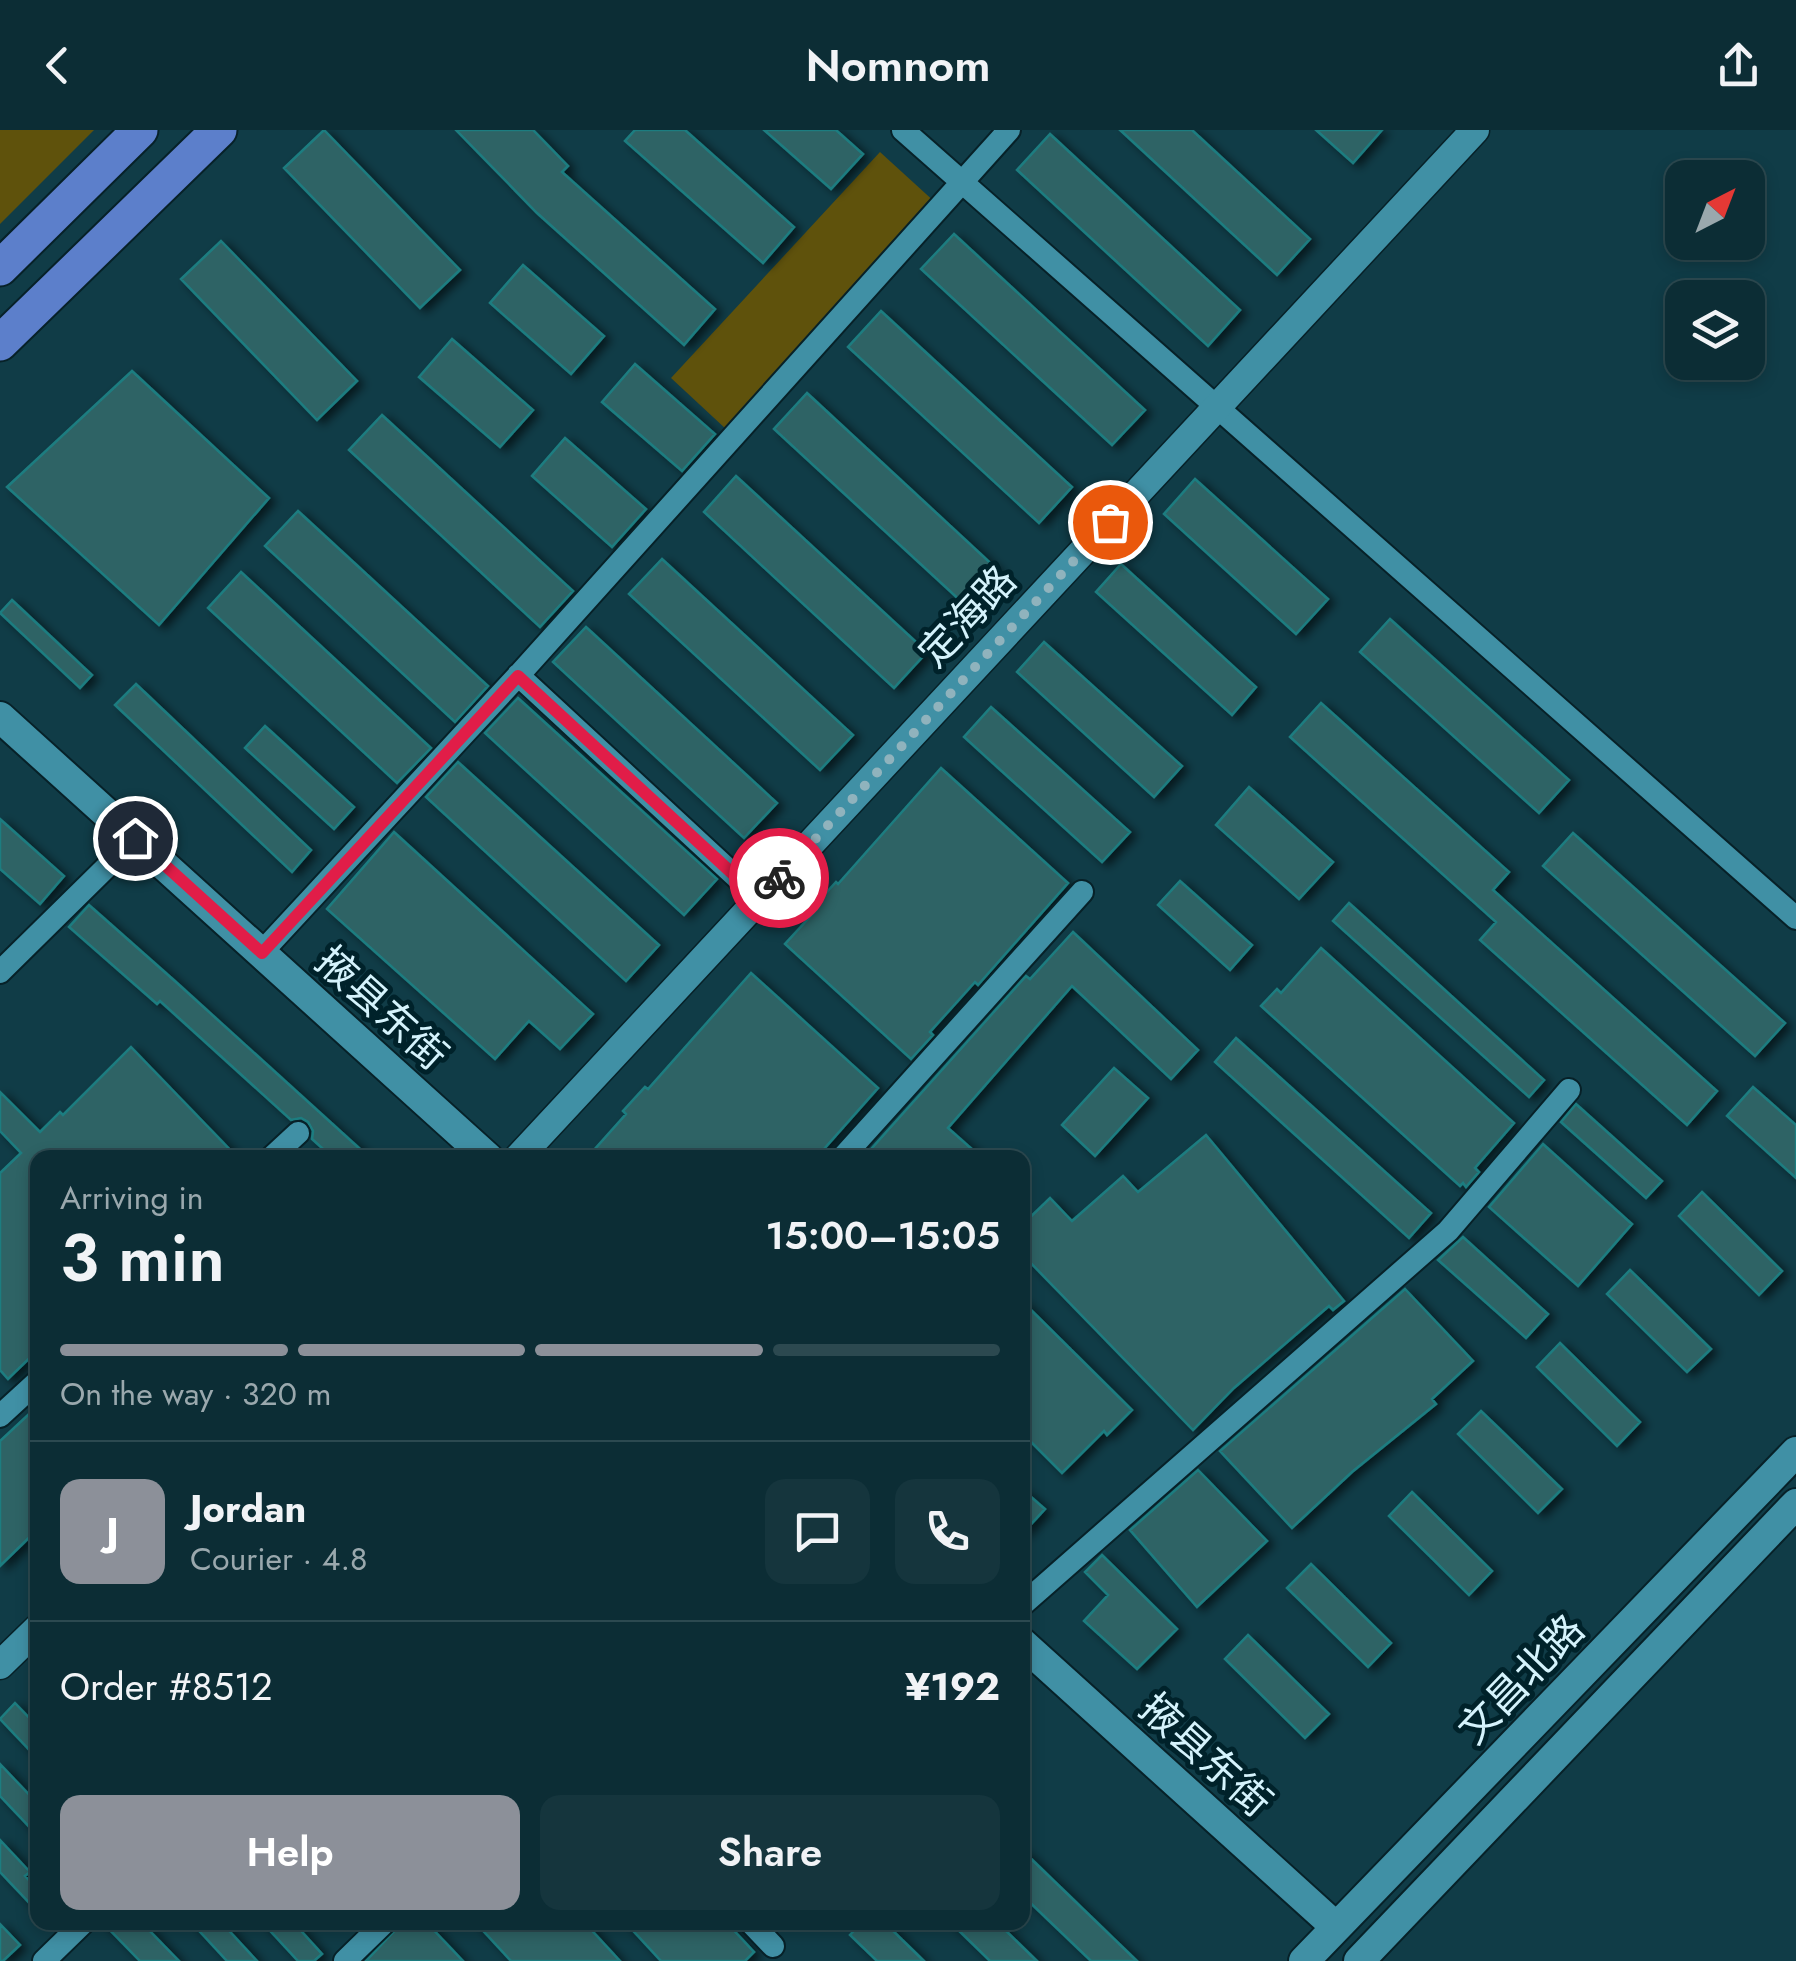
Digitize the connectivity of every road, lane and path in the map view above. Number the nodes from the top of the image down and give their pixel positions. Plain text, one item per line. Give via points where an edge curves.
1 (140, 130) edge
2 (219, 130) edge
3 (903, 130) edge
4 (1010, 130) edge
5 (1474, 130) edge
6 (962, 183) junction
7 (0, 268) edge
8 (0, 343) edge
9 (1216, 408) junction
10 (518, 676) junction
11 (0, 716) edge
12 (135, 838) junction
13 (1082, 892) dead end
14 (759, 898) junction
15 (1796, 918) edge
16 (262, 953) junction
17 (0, 972) edge
18 (1569, 1090) dead end
19 (298, 1132) dead end
20 (280, 1150) edge
21 (479, 1150) edge
22 (525, 1150) edge
23 (849, 1150) edge
24 (30, 1388) edge
25 (0, 1416) edge
26 (1796, 1452) edge
27 (1796, 1504) edge
28 (1030, 1598) edge
29 (30, 1636) edge
30 (1030, 1650) edge
31 (0, 1665) edge
32 (1336, 1927) junction
33 (76, 1930) edge
34 (377, 1930) edge
35 (757, 1930) edge
36 (772, 1946) dead end
37 (44, 1961) edge
38 (345, 1961) edge
39 (1304, 1961) edge
40 (1359, 1961) edge

1 - 7 main road
2 - 8 main road
3 - 6 street
4 - 6 street
5 - 9 street, 定海路
6 - 9 street
6 - 10 street
9 - 14 street, 定海路
9 - 15 street
10 - 14 street
10 - 16 street
11 - 12 main road, 掖县东街
12 - 16 main road, 掖县东街
12 - 17 street
13 - 23 street
14 - 22 street, 定海路
16 - 21 main road, 掖县东街
18 - 28 street via 1448,1230
19 - 20 street
24 - 25 street
26 - 32 main road, 文昌北路
27 - 40 main road, 文昌北路
29 - 31 street
30 - 32 main road, 掖县东街
32 - 39 main road, 文昌北路
33 - 37 street
34 - 38 street
35 - 36 street

